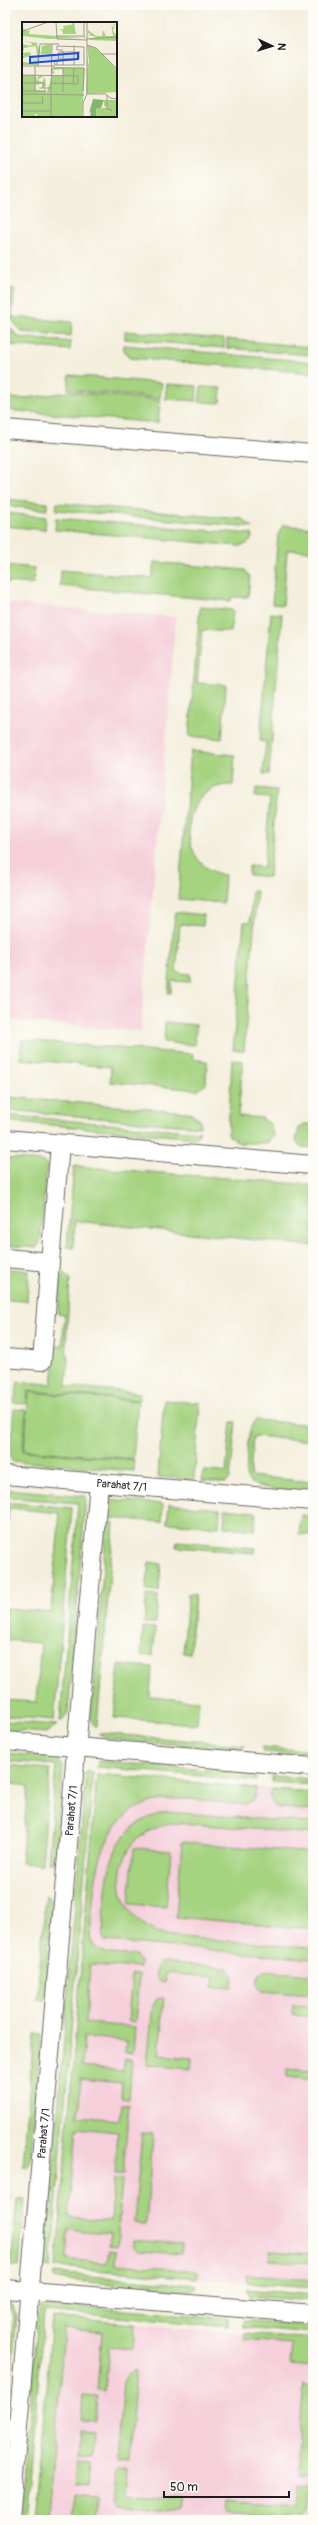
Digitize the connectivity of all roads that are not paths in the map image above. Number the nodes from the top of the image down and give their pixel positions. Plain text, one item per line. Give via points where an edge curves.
1 (5, 429) edge
2 (313, 454) edge
3 (5, 1139) edge
4 (60, 1144) junction
5 (313, 1165) edge
6 (5, 1258) edge
7 (50, 1262) junction
8 (5, 1358) edge
9 (5, 1475) edge
10 (99, 1483) junction
11 (313, 1501) edge
12 (5, 1741) edge
13 (76, 1747) junction
14 (313, 1768) edge
15 (5, 2289) edge
16 (30, 2291) junction
17 (313, 2314) edge
18 (10, 2520) edge

1 - 2 street
3 - 4 street
4 - 5 street
4 - 7 street
6 - 7 street
7 - 8 street via 42,1361
9 - 10 street
10 - 11 street, Parahat 7/1
10 - 13 street, Parahat 7/1
12 - 13 street
13 - 14 street
13 - 16 street, Parahat 7/1
15 - 16 street
16 - 17 street
16 - 18 street, Parahat 7/1

